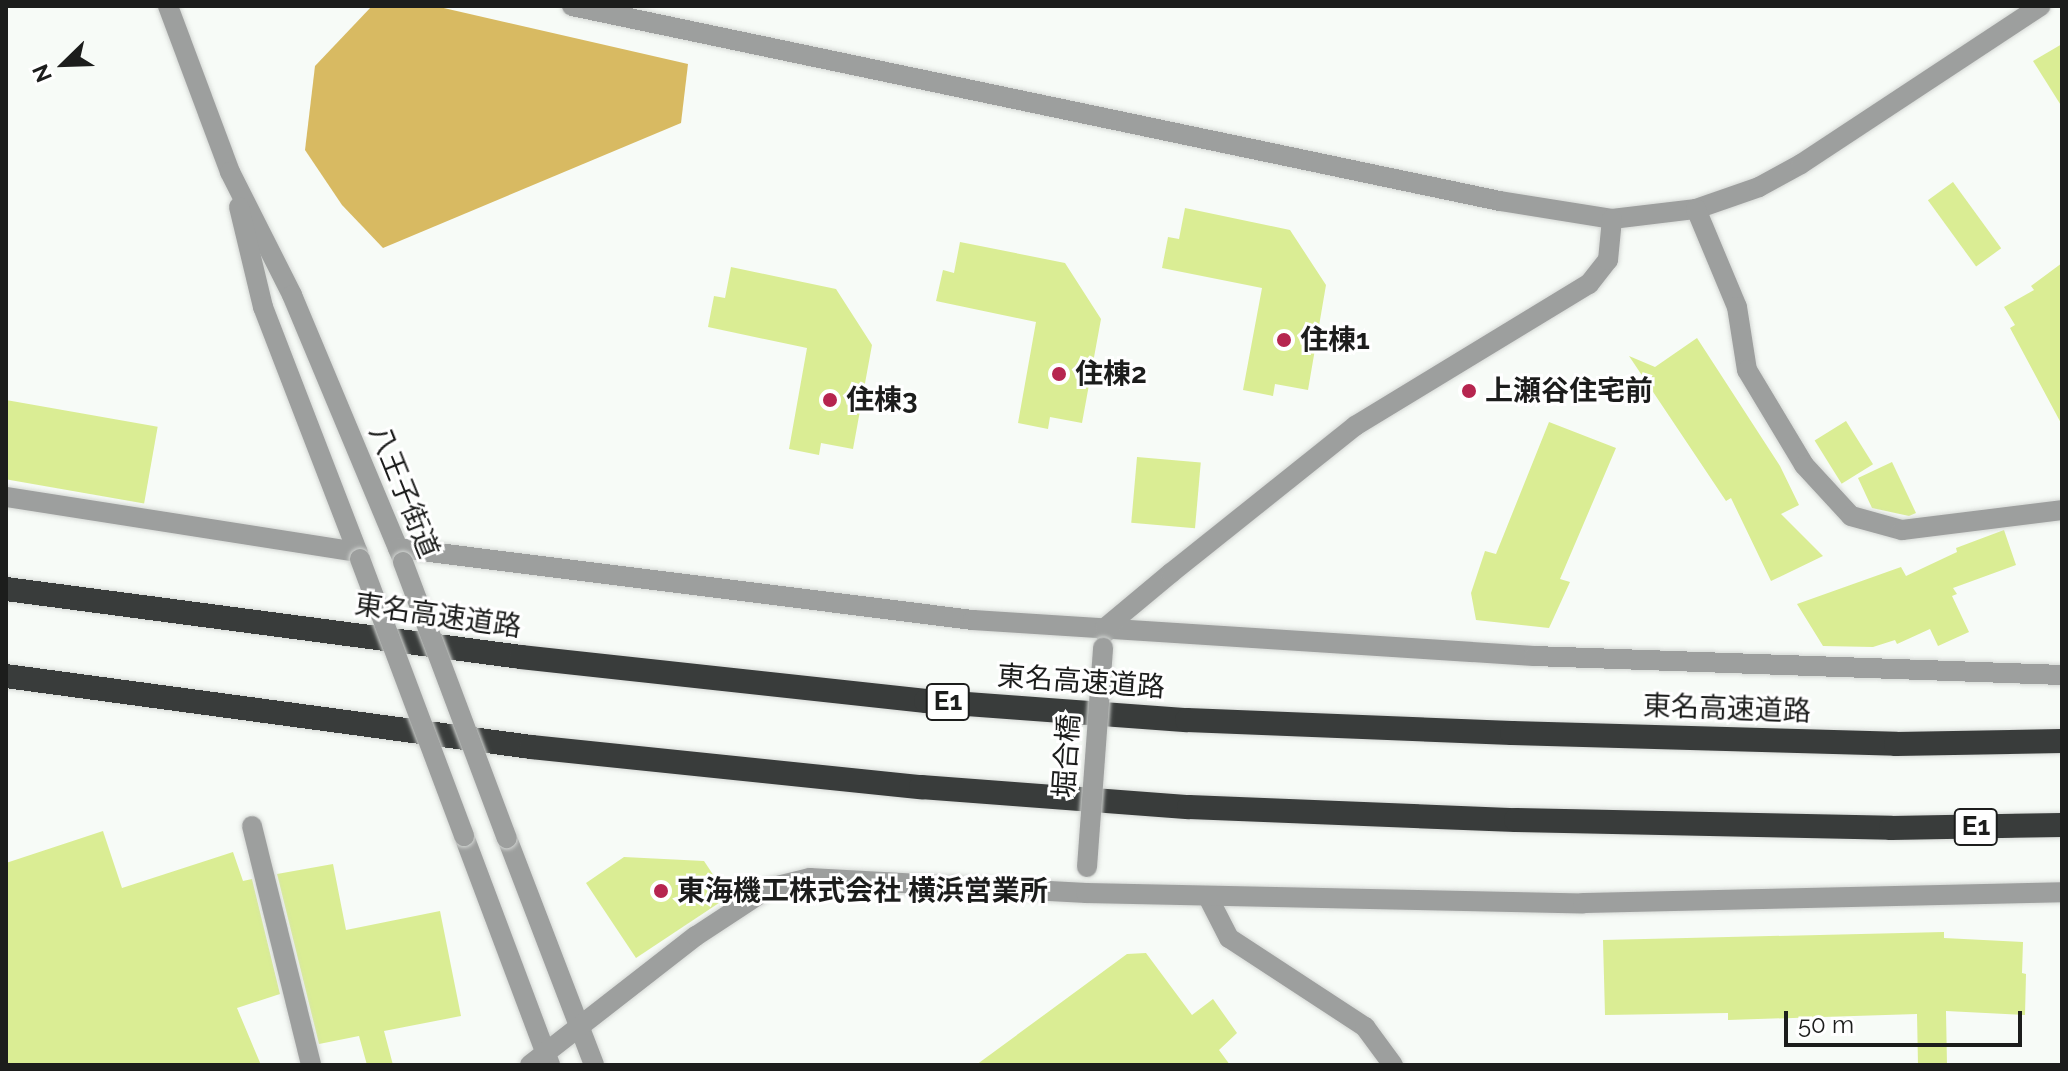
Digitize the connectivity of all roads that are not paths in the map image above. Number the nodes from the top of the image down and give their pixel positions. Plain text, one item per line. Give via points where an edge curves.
1 (168, 6) edge
2 (572, 6) edge
3 (2041, 6) edge
4 (230, 172) junction
5 (1696, 209) junction
6 (1612, 219) junction
7 (6, 497) edge
8 (2062, 510) edge
9 (401, 555) junction
10 (359, 556) junction
11 (6, 589) edge
12 (1104, 638) junction
13 (2062, 675) edge
14 (6, 676) edge
15 (2062, 741) edge
16 (2062, 825) edge
17 (252, 826) dead end
18 (2062, 892) edge
19 (1086, 893) junction
20 (1208, 897) junction
21 (580, 1027) junction
22 (542, 1061) edge
23 (311, 1065) edge
24 (594, 1065) edge
25 (1393, 1065) edge

1 - 4 street, 八王子街道
2 - 6 street via 1500,201
3 - 5 street via 1801,164 1759,187
4 - 9 street, 八王子街道 via 292,295
4 - 10 street, 八王子街道 via 263,307
5 - 6 street
5 - 8 street via 1737,307 1747,370 1804,465 1851,516 1902,530
6 - 12 street via 1608,260 1589,284 1355,426 1277,485
7 - 10 street
9 - 12 street
9 - 21 street, 八王子街道, bridge
10 - 22 street, 八王子街道, bridge
11 - 15 highway, 東名高速道路 / E1 via 521,657 941,702 1187,720 1512,733 1896,744
12 - 13 street
12 - 19 street, 堀合橋, bridge
14 - 16 highway, E1 via 531,747 921,787 1189,807 1578,822 1891,828
17 - 23 street
18 - 20 street via 1583,903
19 - 20 street
19 - 21 street via 810,878 769,888 696,936
20 - 25 street via 1229,938 1365,1027
21 - 22 street
21 - 24 street, 八王子街道

